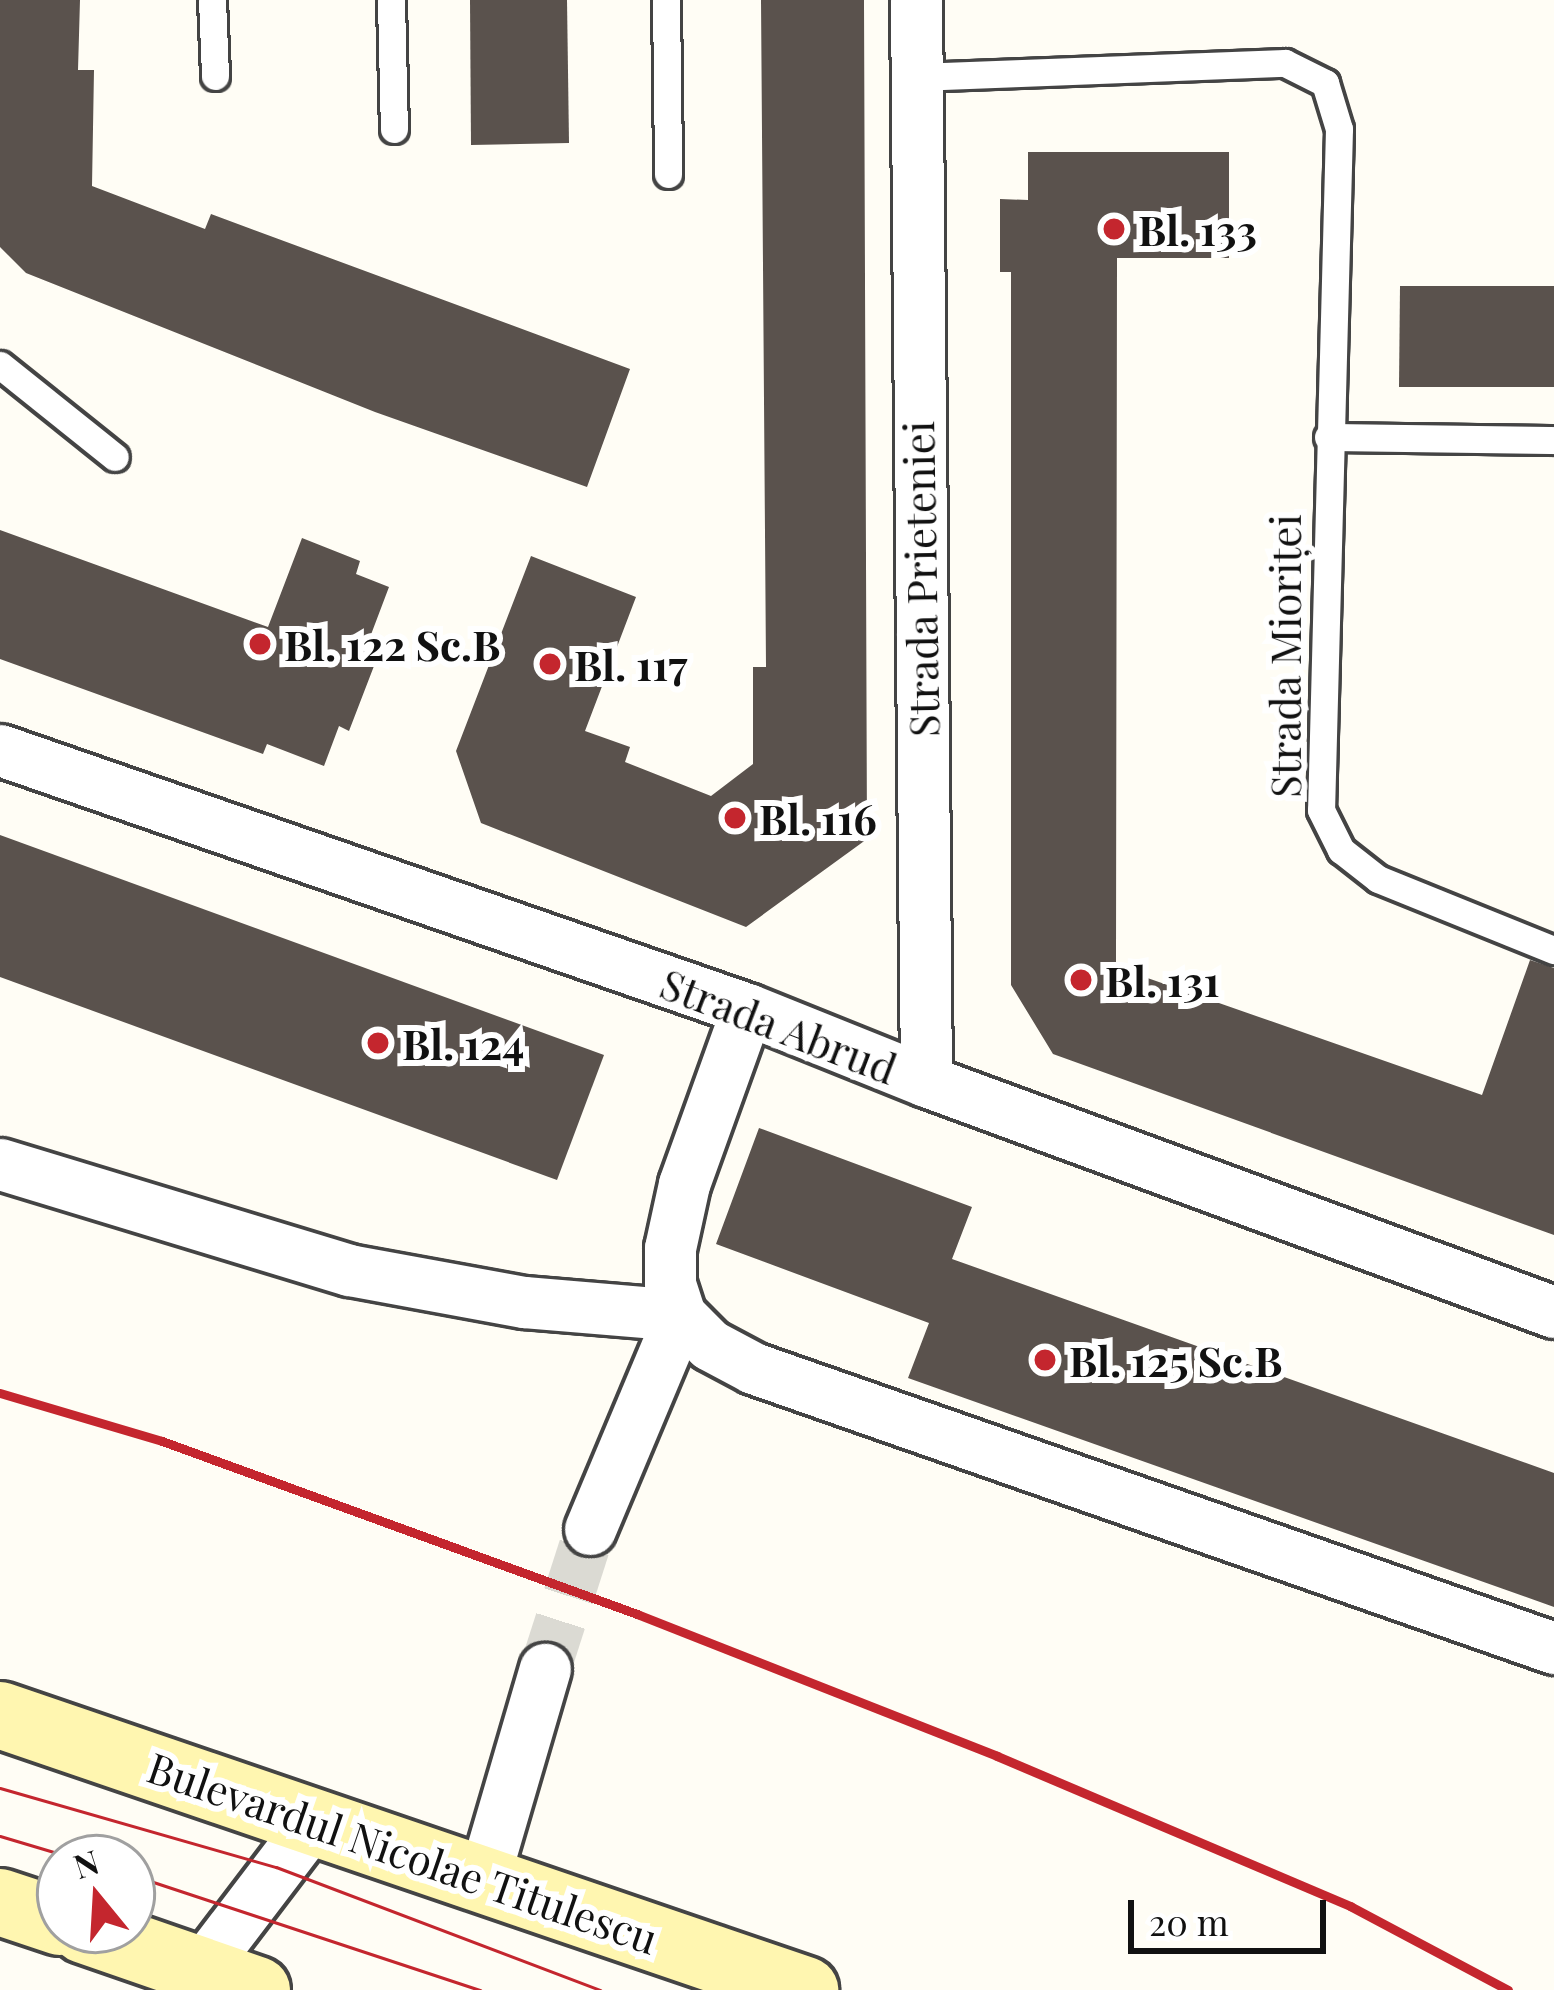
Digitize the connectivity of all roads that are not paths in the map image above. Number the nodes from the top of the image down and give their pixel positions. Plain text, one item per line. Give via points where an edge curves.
1 (212, 0) edge
2 (391, 0) edge
3 (666, 0) edge
4 (916, 0) edge
5 (214, 76) dead end
6 (917, 77) junction
7 (394, 129) dead end
8 (668, 174) dead end
9 (0, 365) edge
10 (1328, 437) junction
11 (1554, 440) edge
12 (115, 457) dead end
13 (0, 750) edge
14 (1554, 950) edge
15 (747, 1009) junction
16 (926, 1081) junction
17 (0, 1164) edge
18 (1554, 1312) edge
19 (680, 1315) junction
20 (590, 1528) tunnel mouth
21 (1554, 1648) edge
22 (545, 1669) tunnel mouth
23 (0, 1715) edge
24 (313, 1822) junction
25 (484, 1876) junction
26 (0, 1902) edge
27 (36, 1914) edge
28 (143, 1954) edge
29 (214, 1983) edge
30 (805, 1990) edge

1 - 5 lane
2 - 7 lane
3 - 8 lane
4 - 6 street, Strada Prieteniei
6 - 10 lane, Strada Mioriței via 1285,63 1325,83 1339,129
6 - 16 street, Strada Prieteniei
9 - 12 lane
10 - 11 lane
10 - 14 lane, Strada Mioriței via 1321,810 1341,850 1378,879
13 - 15 street, Strada Abrud
15 - 16 street, Strada Abrud
15 - 19 street via 684,1184 670,1248
16 - 18 street, Strada Abrud
17 - 19 street via 349,1270 524,1302
19 - 20 street
19 - 21 street via 710,1346 753,1368
22 - 25 street
23 - 24 main road, Bulevardul Nicolae Titulescu
24 - 25 main road, Bulevardul Nicolae Titulescu
24 - 29 street
25 - 30 main road, Bulevardul Nicolae Titulescu
26 - 27 main road
28 - 29 main road

